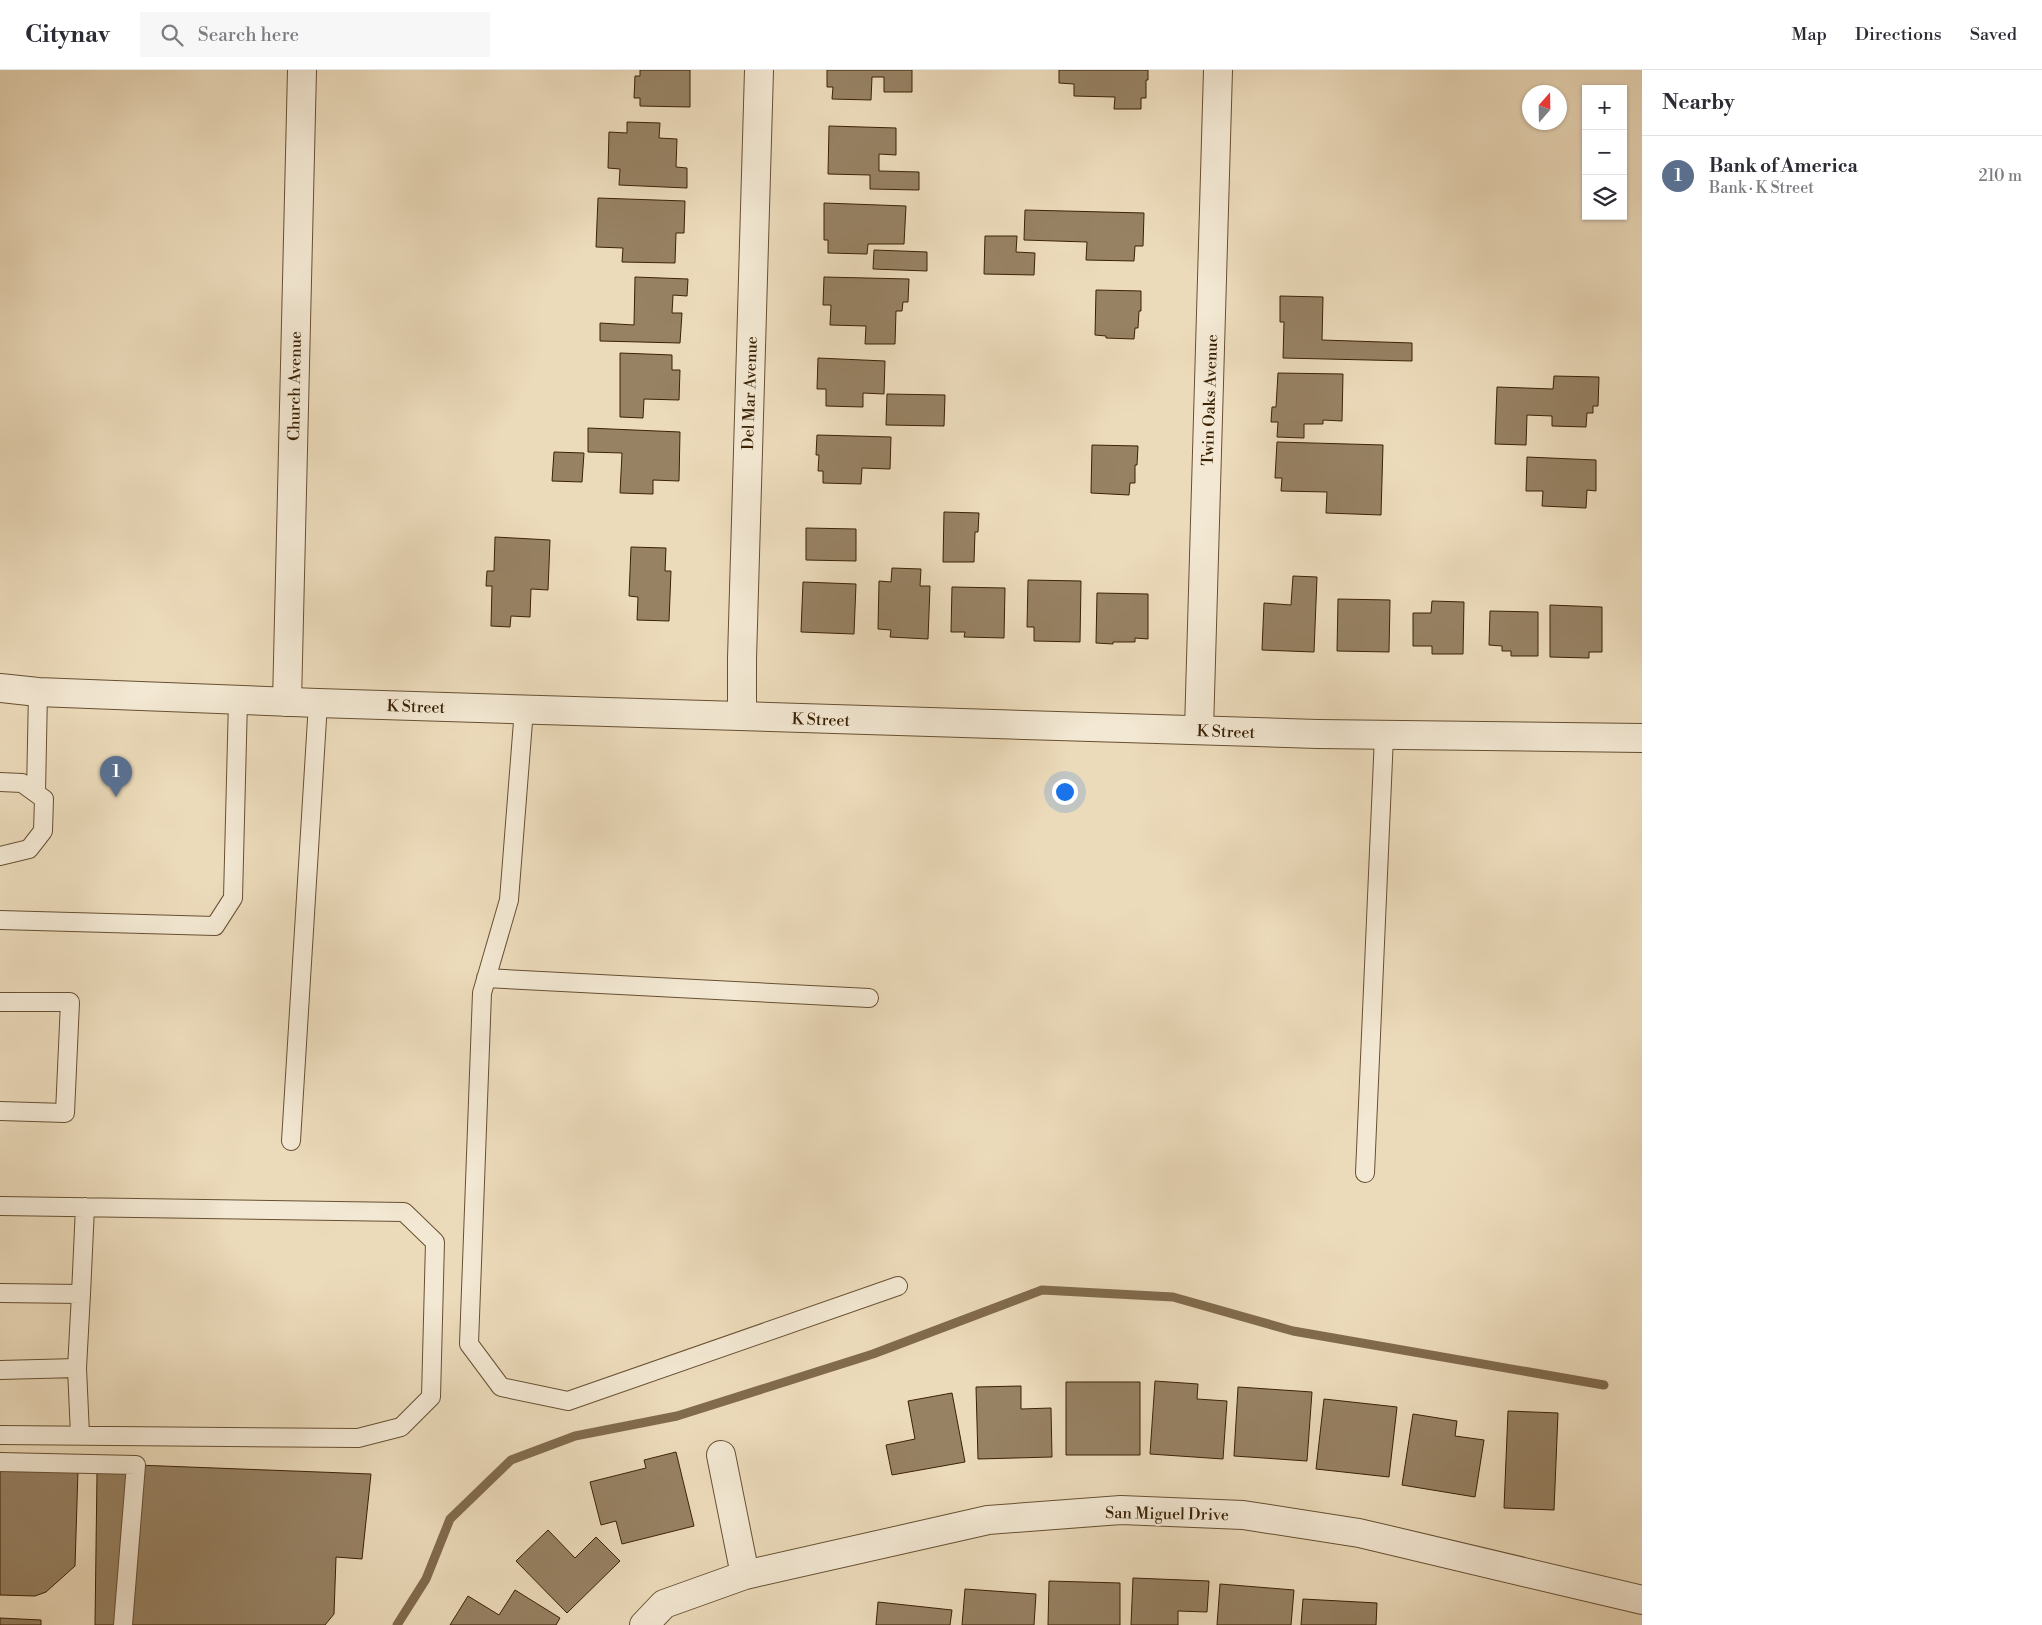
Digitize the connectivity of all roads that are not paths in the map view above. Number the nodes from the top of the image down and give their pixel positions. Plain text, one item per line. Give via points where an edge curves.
1 (302, 70) edge
2 (759, 70) edge
3 (1218, 70) edge
4 (0, 688) edge
5 (38, 692) junction
6 (238, 700) junction
7 (286, 702) junction
8 (318, 703) junction
9 (524, 710) junction
10 (742, 716) junction
11 (1199, 730) junction
12 (1384, 736) junction
13 (1642, 738) edge
14 (0, 782) edge
15 (36, 793) junction
16 (0, 856) edge
17 (0, 920) edge
18 (486, 978) junction
19 (869, 998) dead end
20 (0, 1002) edge
21 (0, 1111) edge
22 (291, 1141) dead end
23 (1364, 1173) dead end
24 (0, 1206) edge
25 (85, 1207) junction
26 (898, 1286) dead end
27 (0, 1293) edge
28 (81, 1294) junction
29 (77, 1368) junction
30 (0, 1370) edge
31 (0, 1435) edge
32 (80, 1435) junction
33 (721, 1455) dead end
34 (0, 1462) edge
35 (746, 1575) junction
36 (1642, 1600) edge
37 (123, 1625) edge
38 (644, 1625) edge

1 - 7 street, Church Avenue
2 - 10 street, Del Mar Avenue
3 - 11 street, Twin Oaks Avenue
4 - 5 street, K Street
5 - 6 street, K Street
5 - 15 lane
6 - 7 street, K Street
6 - 17 lane via 233,898 215,926
7 - 8 street, K Street
8 - 9 street, K Street
8 - 22 lane
9 - 10 street, K Street
9 - 18 lane via 509,900
10 - 11 street, K Street
11 - 12 street, K Street
12 - 13 street, K Street
12 - 23 lane
14 - 15 lane via 22,783
15 - 16 lane via 44,799 43,831 29,849
18 - 19 lane
18 - 26 lane via 482,993 469,1344 500,1387 568,1401
20 - 21 lane via 70,1002 65,1113
24 - 25 lane
25 - 28 lane
25 - 32 lane via 404,1212 435,1242 431,1397 401,1427 358,1438
27 - 28 lane
28 - 29 lane
29 - 30 lane
29 - 32 lane
31 - 32 lane
33 - 35 street
34 - 37 lane via 136,1465
35 - 36 street, San Miguel Drive via 988,1520 1121,1510 1243,1515 1359,1532
35 - 38 street, San Miguel Drive via 664,1604

